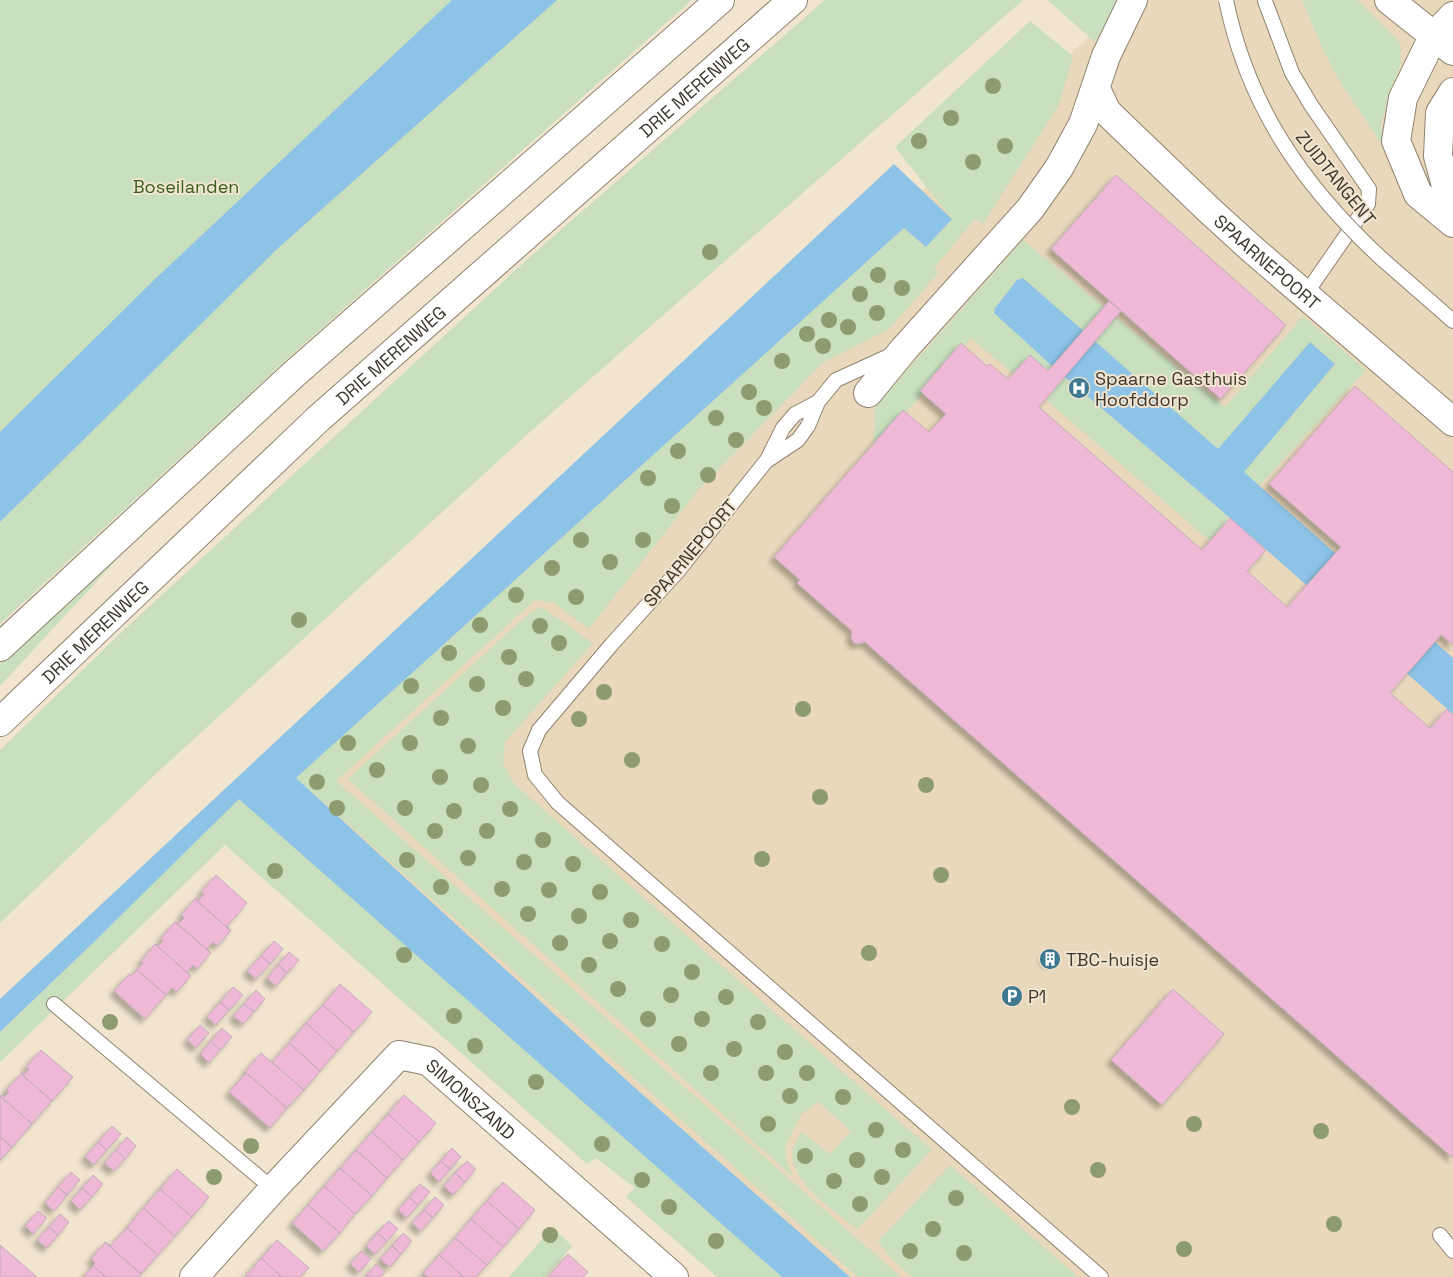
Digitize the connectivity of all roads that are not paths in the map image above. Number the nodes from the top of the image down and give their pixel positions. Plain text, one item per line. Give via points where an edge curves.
1 (720, 0) edge
2 (794, 0) edge
3 (1133, 0) edge
4 (1226, 0) edge
5 (1389, 0) edge
6 (1265, 1) dead end
7 (1453, 16) edge
8 (1443, 44) edge
9 (1096, 89) junction
10 (1453, 92) edge
11 (1453, 200) edge
12 (1453, 223) edge
13 (1305, 295) junction
14 (1453, 321) edge
15 (905, 348) junction
16 (868, 393) dead end
17 (1453, 422) edge
18 (0, 647) edge
19 (0, 722) edge
20 (54, 1004) dead end
21 (273, 1189) junction
22 (1440, 1235) dead end
23 (1453, 1251) edge
24 (194, 1277) edge
25 (674, 1277) edge
26 (1101, 1277) edge

1 - 18 main road via 294,374
2 - 19 main road, DRIE MERENWEG via 318,420
3 - 9 main road, SPAARNEPOORT via 1106,56
4 - 14 lane, ZUIDTANGENT, bridge via 1251,84 1276,133 1302,172 1354,233
5 - 8 main road
6 - 13 lane via 1292,73 1369,188 1368,204
7 - 8 main road
8 - 12 main road via 1403,98 1396,141 1418,194
9 - 13 main road, SPAARNEPOORT via 1107,112 1208,209
9 - 15 main road, SPAARNEPOORT via 1083,124 1059,168 1030,209
10 - 11 main road via 1440,113 1438,156
13 - 17 main road, SPAARNEPOORT
15 - 16 main road, SPAARNEPOORT
15 - 26 lane, SPAARNEPOORT via 836,380 818,402 798,440 767,460 678,572 539,730 530,751 535,775 558,803
20 - 21 lane
21 - 24 main road, SIMONSZAND
21 - 25 main road, SIMONSZAND via 399,1055 428,1061
22 - 23 lane

